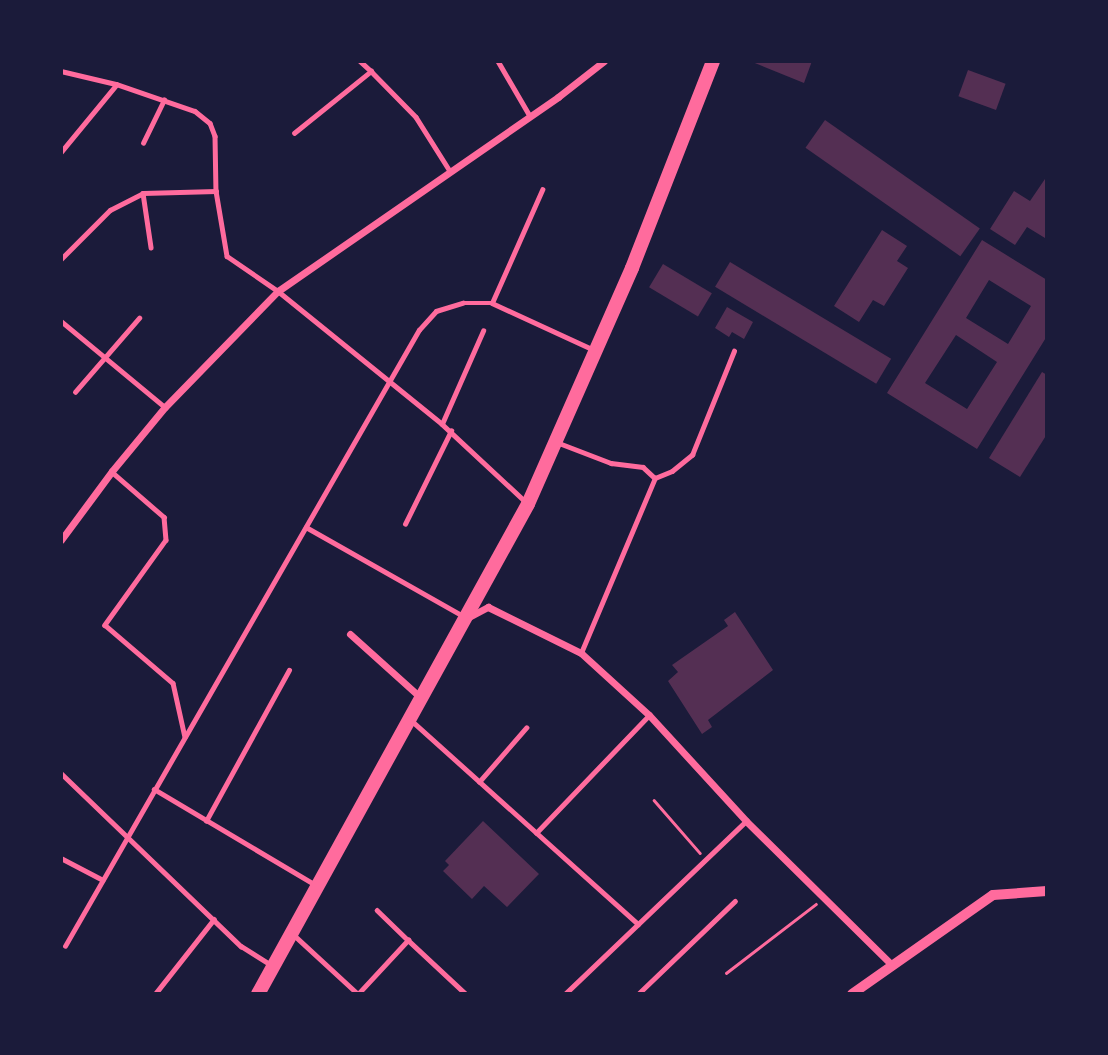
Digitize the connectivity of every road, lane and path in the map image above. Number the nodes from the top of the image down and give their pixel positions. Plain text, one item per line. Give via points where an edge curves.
1 (360, 61) edge
2 (498, 61) edge
3 (604, 61) edge
4 (713, 61) edge
5 (61, 71) edge
6 (371, 71) junction
7 (116, 84) junction
8 (163, 100) junction
9 (530, 116) junction
10 (294, 133) dead end
11 (143, 143) dead end
12 (61, 152) edge
13 (450, 171) junction
14 (542, 190) dead end
15 (216, 191) junction
16 (143, 193) junction
17 (151, 247) dead end
18 (61, 259) edge
19 (278, 291) junction
20 (492, 303) junction
21 (139, 318) dead end
22 (61, 321) edge
23 (483, 331) dead end
24 (595, 350) junction
25 (734, 351) dead end
26 (106, 358) junction
27 (391, 381) junction
28 (75, 392) dead end
29 (165, 407) junction
30 (442, 424) junction
31 (451, 432) junction
32 (555, 442) junction
33 (112, 471) junction
34 (655, 478) junction
35 (528, 504) junction
36 (405, 524) dead end
37 (306, 527) junction
38 (61, 540) edge
39 (467, 618) junction
40 (350, 634) dead end
41 (581, 653) junction
42 (289, 670) dead end
43 (421, 698) junction
44 (649, 715) junction
45 (410, 719) junction
46 (526, 728) dead end
47 (185, 737) junction
48 (61, 773) edge
49 (480, 782) junction
50 (154, 789) junction
51 (654, 800) dead end
52 (206, 821) junction
53 (746, 821) junction
54 (536, 833) junction
55 (128, 834) junction
56 (61, 858) edge
57 (705, 860) junction
58 (103, 880) junction
59 (317, 885) junction
60 (1047, 891) edge
61 (824, 897) junction
62 (735, 901) dead end
63 (377, 910) dead end
64 (214, 919) junction
65 (638, 925) junction
66 (292, 933) junction
67 (408, 940) junction
68 (65, 946) dead end
69 (273, 966) junction
70 (893, 966) junction
71 (726, 972) dead end
72 (571, 989) junction
73 (860, 992) edge
74 (155, 994) edge
75 (258, 994) edge
76 (358, 994) edge
77 (466, 994) edge
78 (565, 994) edge
79 (576, 994) edge
80 (638, 994) edge

1 - 6 lane
2 - 9 lane
3 - 9 street
4 - 24 main road
5 - 7 lane
6 - 10 lane
6 - 13 lane via 416,117
7 - 8 lane
7 - 12 lane
8 - 11 lane
8 - 15 lane via 195,111 210,123 215,136
9 - 13 street
13 - 19 street
14 - 20 lane
15 - 16 lane
15 - 19 lane via 227,256
16 - 17 lane
16 - 18 lane via 110,209
19 - 27 lane
19 - 29 street
20 - 24 lane
20 - 27 lane via 463,303 436,311 419,330
21 - 26 lane
22 - 26 lane
23 - 30 lane
24 - 32 main road
25 - 34 lane via 692,455
26 - 28 lane
26 - 29 lane
27 - 30 lane
27 - 37 lane
29 - 33 street
30 - 31 lane
31 - 35 lane
31 - 36 lane
32 - 34 lane via 611,463 643,467
32 - 35 main road
33 - 38 street
33 - 47 lane via 164,517 166,540 105,625 173,683
34 - 41 lane
35 - 39 main road
37 - 39 lane
37 - 47 lane
39 - 41 street via 488,607
39 - 43 main road
40 - 43 street
41 - 44 street
42 - 52 lane
43 - 45 main road
44 - 53 street
44 - 54 lane
45 - 49 lane
45 - 59 main road
46 - 49 lane
47 - 50 lane
48 - 55 lane
49 - 54 lane
50 - 52 lane
50 - 55 lane
51 - 57 path
52 - 59 lane
53 - 57 lane
53 - 61 street
54 - 65 lane
55 - 58 lane
55 - 64 lane
56 - 58 lane
57 - 65 lane
58 - 68 lane
59 - 66 main road
60 - 70 street via 993,895
61 - 70 street
61 - 71 path
62 - 80 lane
63 - 67 lane
64 - 69 lane via 241,946
64 - 74 lane
65 - 72 lane
66 - 69 main road
66 - 76 lane
67 - 76 lane
67 - 77 lane
69 - 75 main road
70 - 73 street
72 - 78 lane
72 - 79 lane

